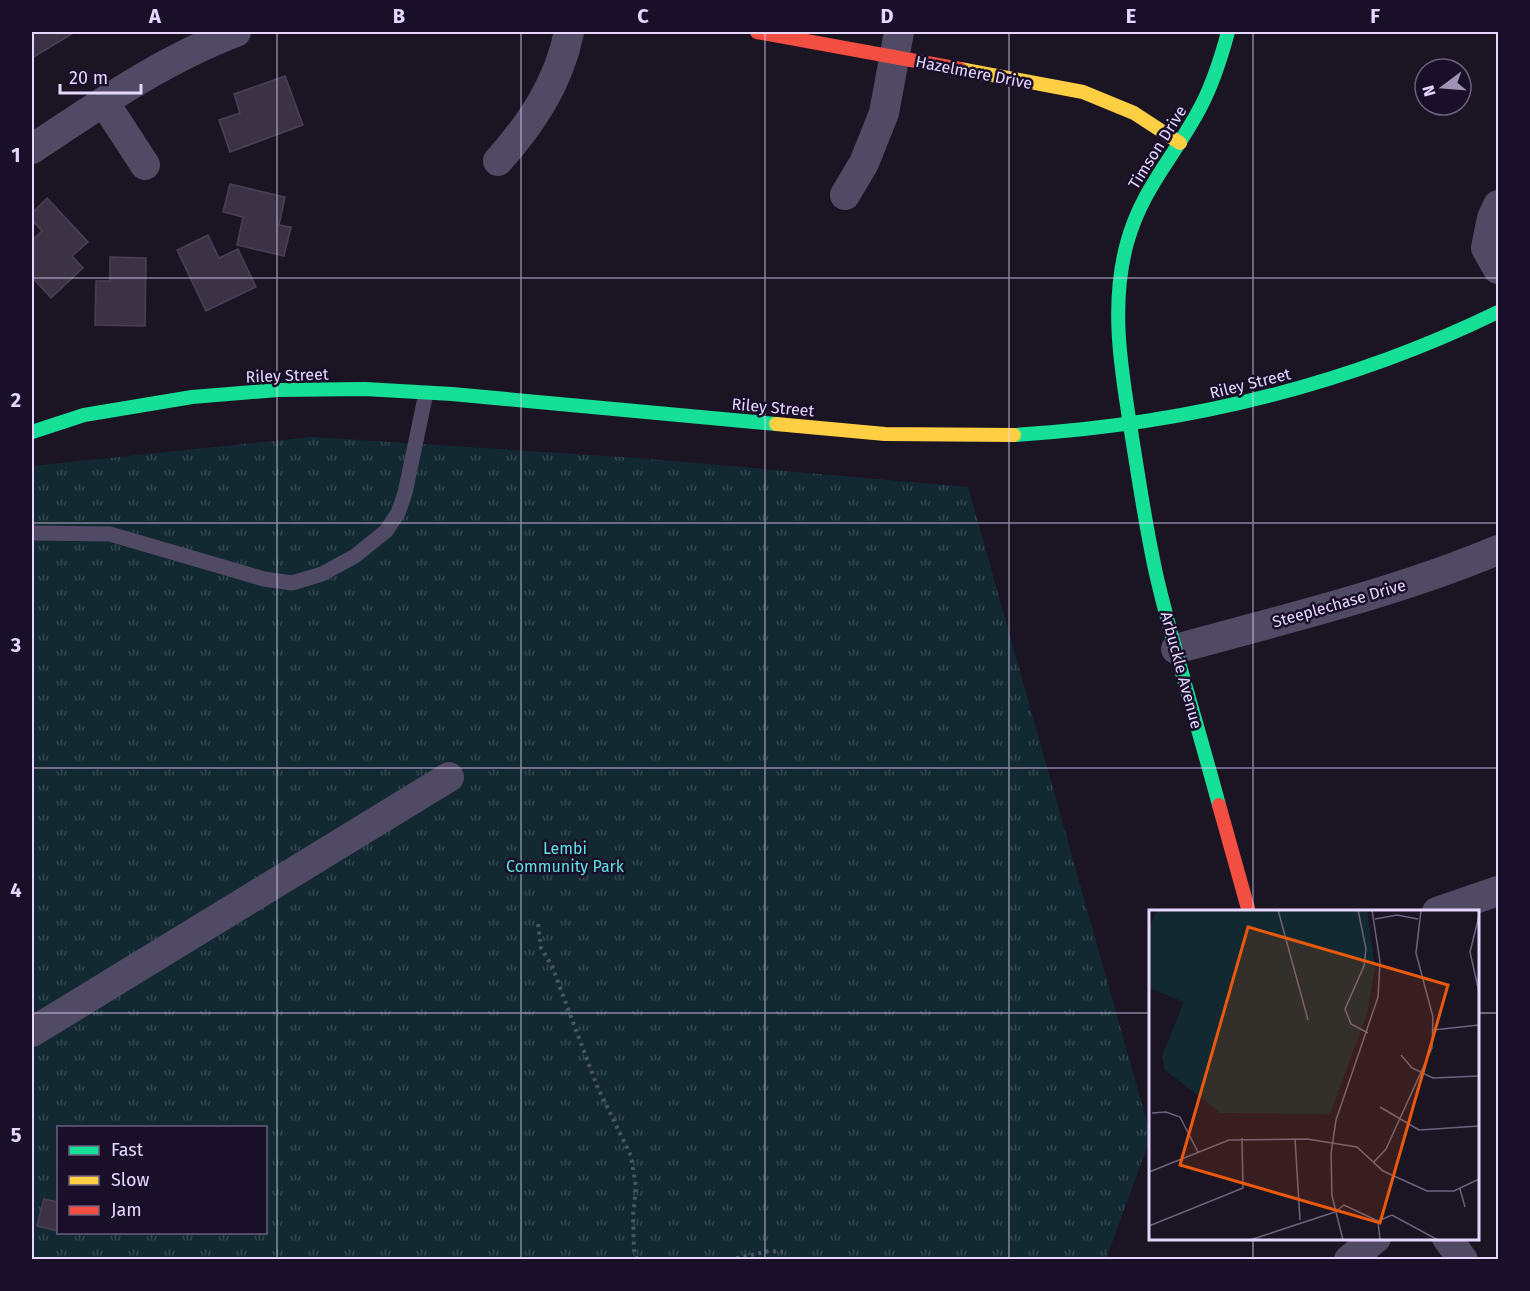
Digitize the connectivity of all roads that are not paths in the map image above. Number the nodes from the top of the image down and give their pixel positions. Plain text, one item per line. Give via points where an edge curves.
1 (236, 32) edge
2 (570, 32) edge
3 (757, 32) edge
4 (1228, 32) edge
5 (897, 44) edge
6 (104, 102) junction
7 (1180, 143) junction
8 (32, 149) edge
9 (498, 161) dead end
10 (145, 165) dead end
11 (845, 195) dead end
12 (1498, 205) edge
13 (1498, 269) edge
14 (1498, 312) edge
15 (426, 393) junction
16 (1130, 425) junction
17 (32, 432) edge
18 (32, 533) edge
19 (1498, 550) edge
20 (1176, 649) junction
21 (449, 777) dead end
22 (1498, 891) edge
23 (1248, 910) edge
24 (1443, 910) edge
25 (32, 1032) edge
26 (1375, 1240) edge
27 (1448, 1240) edge
28 (1349, 1260) edge
29 (1463, 1260) edge

1 - 6 street via 156,69
2 - 9 street via 547,96
3 - 5 main road, Hazelmere Drive
4 - 7 main road, Timson Drive via 1217,71
5 - 7 main road, Hazelmere Drive via 1083,92 1134,112
5 - 11 street via 884,113 864,164
6 - 8 street
6 - 10 street
7 - 16 main road, Timson Drive via 1147,191 1121,269 1117,324
12 - 13 street via 1486,248
14 - 16 main road, Riley Street via 1376,364 1293,390
15 - 16 main road, Riley Street via 885,434 993,436
15 - 17 main road, Riley Street via 278,390 192,397 84,415
15 - 18 lane via 398,513 386,531 355,556 322,574 292,583 264,579 110,534
16 - 20 main road, Arbuckle Avenue via 1157,579
19 - 20 street, Steeplechase Drive via 1373,595
20 - 23 main road, Arbuckle Avenue
21 - 25 street
22 - 24 street
26 - 28 street
27 - 29 street

